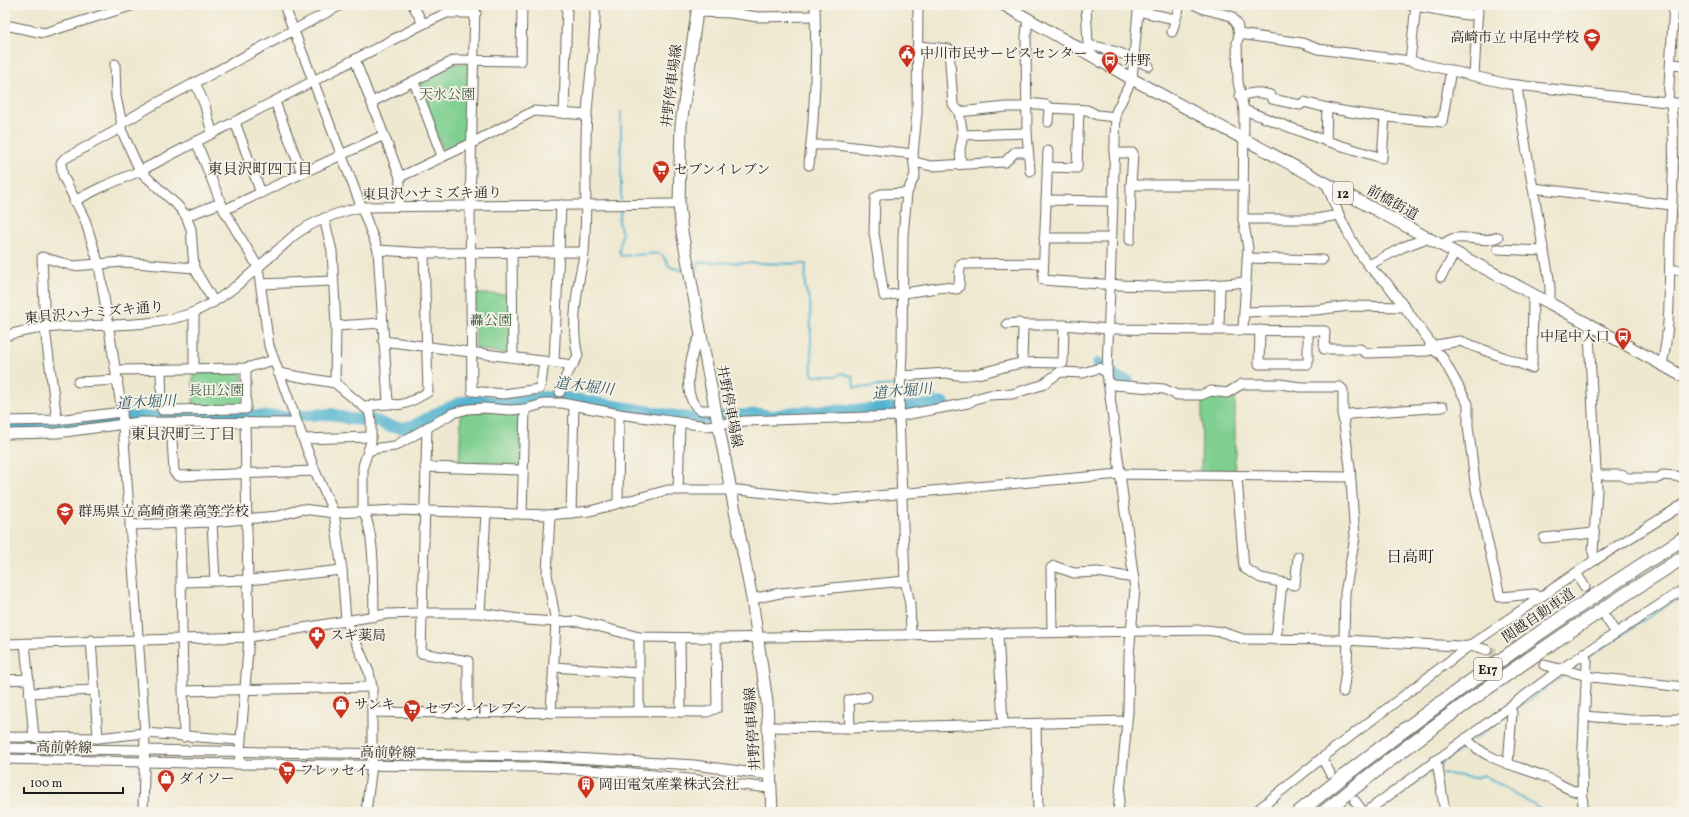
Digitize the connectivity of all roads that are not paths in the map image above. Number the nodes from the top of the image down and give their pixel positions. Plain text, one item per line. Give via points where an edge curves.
1 (134, 5) edge
2 (341, 5) edge
3 (413, 5) edge
4 (522, 5) edge
5 (567, 5) edge
6 (595, 5) edge
7 (815, 5) edge
8 (918, 5) edge
9 (1004, 5) edge
10 (1086, 5) edge
11 (1180, 5) edge
12 (1195, 5) edge
13 (1674, 5) edge
14 (286, 6) edge
15 (1414, 6) edge
16 (1448, 8) edge
17 (476, 9) edge
18 (697, 9) edge
19 (1478, 10) edge
20 (815, 16) junction
21 (1028, 19) junction
22 (1175, 19) junction
23 (423, 24) junction
24 (5, 25) edge
25 (294, 29) junction
26 (1172, 32) dead end
27 (1239, 34) junction
28 (918, 46) junction
29 (1097, 46) junction
30 (1094, 58) junction
31 (1133, 58) junction
32 (355, 60) junction
33 (475, 60) junction
34 (1410, 61) junction
35 (115, 64) dead end
36 (1671, 64) junction
37 (1684, 65) edge
38 (1149, 66) dead end
39 (1451, 70) junction
40 (1474, 76) junction
41 (1132, 79) junction
42 (314, 81) junction
43 (196, 82) junction
44 (414, 82) junction
45 (1517, 85) junction
46 (1240, 96) junction
47 (1668, 101) junction
48 (275, 102) junction
49 (372, 102) junction
50 (1684, 104) edge
51 (1026, 106) junction
52 (1049, 108) junction
53 (1327, 108) junction
54 (1079, 109) junction
55 (1244, 110) junction
56 (959, 112) junction
57 (564, 114) junction
58 (587, 114) junction
59 (1116, 117) junction
60 (1385, 117) junction
61 (235, 122) junction
62 (1048, 122) dead end
63 (121, 126) junction
64 (212, 133) junction
65 (1027, 133) junction
66 (384, 135) junction
67 (963, 135) junction
68 (1244, 139) junction
69 (196, 140) junction
70 (1326, 141) junction
71 (472, 143) junction
72 (811, 145) junction
73 (1028, 152) junction
74 (1048, 152) dead end
75 (1114, 153) junction
76 (341, 154) junction
77 (442, 156) junction
78 (914, 158) junction
79 (961, 164) junction
80 (809, 165) dead end
81 (1047, 167) junction
82 (1030, 170) dead end
83 (140, 171) junction
84 (302, 173) junction
85 (400, 177) junction
86 (1326, 183) junction
87 (1131, 185) junction
88 (1242, 185) junction
89 (1533, 188) junction
90 (261, 193) junction
91 (907, 193) junction
92 (1046, 200) junction
93 (74, 201) junction
94 (1112, 201) junction
95 (679, 204) junction
96 (1671, 204) junction
97 (562, 205) junction
98 (587, 205) junction
99 (399, 206) junction
100 (470, 206) junction
101 (222, 207) junction
102 (361, 207) junction
103 (1339, 215) junction
104 (186, 216) junction
105 (324, 218) junction
106 (1243, 219) junction
107 (1498, 237) dead end
108 (1044, 238) junction
109 (1111, 238) junction
110 (1427, 238) junction
111 (1130, 240) dead end
112 (1442, 246) junction
113 (1498, 249) dead end
114 (378, 250) junction
115 (1544, 251) junction
116 (512, 252) junction
117 (559, 252) junction
118 (584, 252) junction
119 (424, 253) junction
120 (470, 253) junction
121 (1455, 253) junction
122 (1247, 258) junction
123 (1322, 260) dead end
124 (1043, 264) junction
125 (99, 265) junction
126 (1369, 265) junction
127 (258, 267) junction
128 (194, 268) junction
129 (1670, 270) junction
130 (1684, 270) edge
131 (1441, 277) dead end
132 (333, 281) junction
133 (1246, 282) junction
134 (261, 284) junction
135 (1110, 285) junction
136 (1220, 285) junction
137 (903, 294) junction
138 (1532, 294) junction
139 (214, 302) junction
140 (1549, 303) junction
141 (1404, 307) junction
142 (194, 312) junction
143 (1244, 312) junction
144 (382, 323) junction
145 (109, 324) junction
146 (1007, 324) dead end
147 (1022, 325) junction
148 (1064, 325) junction
149 (336, 326) junction
150 (1592, 326) junction
151 (45, 329) junction
152 (1108, 329) junction
153 (1243, 329) junction
154 (1219, 330) junction
155 (1260, 330) junction
156 (1308, 331) junction
157 (701, 335) junction
158 (5, 336) edge
159 (383, 341) junction
160 (426, 346) junction
161 (1430, 347) junction
162 (470, 352) junction
163 (513, 357) junction
164 (274, 360) junction
165 (544, 361) junction
166 (554, 362) junction
167 (1022, 363) junction
168 (1662, 364) junction
169 (573, 365) junction
170 (246, 368) junction
171 (194, 369) junction
172 (116, 370) junction
173 (162, 371) junction
174 (278, 373) junction
175 (901, 376) junction
176 (1684, 377) edge
177 (1107, 378) junction
178 (118, 380) junction
179 (78, 382) dead end
180 (335, 383) junction
181 (560, 392) dead end
182 (390, 404) junction
183 (363, 406) junction
184 (574, 406) junction
185 (1443, 407) dead end
186 (525, 409) junction
187 (716, 410) junction
188 (122, 412) junction
189 (620, 414) junction
190 (899, 416) junction
191 (1343, 417) junction
192 (295, 418) junction
193 (5, 419) edge
194 (57, 420) junction
195 (171, 422) junction
196 (245, 422) junction
197 (123, 424) junction
198 (680, 424) junction
199 (718, 424) junction
200 (426, 427) junction
201 (5, 434) edge
202 (371, 437) junction
203 (303, 439) junction
204 (368, 451) junction
205 (425, 467) junction
206 (523, 470) junction
207 (315, 471) junction
208 (246, 473) junction
209 (1120, 474) junction
210 (1596, 475) junction
211 (1237, 477) junction
212 (1350, 477) junction
213 (1684, 477) edge
214 (730, 489) junction
215 (678, 490) junction
216 (901, 494) junction
217 (618, 503) junction
218 (1684, 504) edge
219 (363, 510) junction
220 (424, 511) junction
221 (334, 513) junction
222 (486, 513) junction
223 (571, 513) junction
224 (522, 514) junction
225 (550, 515) junction
226 (247, 518) junction
227 (212, 522) junction
228 (180, 523) junction
229 (131, 525) junction
230 (1594, 533) junction
231 (1544, 538) dead end
232 (1684, 538) edge
233 (1684, 556) edge
234 (1298, 557) dead end
235 (1595, 560) junction
236 (342, 570) junction
237 (1576, 573) junction
238 (1134, 578) junction
239 (249, 580) junction
240 (215, 581) junction
241 (905, 581) junction
242 (182, 582) junction
243 (1282, 583) junction
244 (1585, 588) dead end
245 (1684, 589) edge
246 (1540, 598) junction
247 (752, 599) junction
248 (422, 613) junction
249 (480, 613) junction
250 (374, 617) junction
251 (1606, 618) dead end
252 (346, 620) junction
253 (556, 622) junction
254 (1132, 630) junction
255 (1052, 632) junction
256 (1616, 632) junction
257 (998, 633) junction
258 (911, 634) junction
259 (249, 636) junction
260 (639, 636) junction
261 (757, 636) junction
262 (183, 637) junction
263 (680, 638) junction
264 (716, 638) junction
265 (139, 639) junction
266 (91, 640) junction
267 (1276, 640) junction
268 (1346, 640) junction
269 (25, 643) junction
270 (5, 644) edge
271 (1469, 646) junction
272 (1488, 650) tunnel mouth
273 (1584, 653) junction
274 (1544, 665) tunnel mouth
275 (554, 667) junction
276 (1562, 670) junction
277 (639, 673) junction
278 (1586, 676) junction
279 (29, 679) junction
280 (5, 680) edge
281 (372, 687) junction
282 (1684, 687) edge
283 (245, 689) junction
284 (94, 690) junction
285 (184, 691) junction
286 (29, 692) junction
287 (1343, 692) dead end
288 (868, 697) dead end
289 (1510, 707) junction
290 (639, 711) junction
291 (372, 712) junction
292 (681, 712) junction
293 (551, 713) junction
294 (468, 714) junction
295 (1584, 716) junction
296 (1684, 719) edge
297 (1126, 721) junction
298 (1003, 724) junction
299 (1036, 724) junction
300 (769, 727) junction
301 (850, 728) junction
302 (145, 733) junction
303 (5, 737) edge
304 (34, 737) junction
305 (184, 737) junction
306 (98, 738) junction
307 (1466, 738) junction
308 (240, 740) junction
309 (5, 748) edge
310 (145, 750) junction
311 (239, 751) junction
312 (372, 754) junction
313 (1322, 758) junction
314 (5, 759) edge
315 (1434, 761) junction
316 (145, 762) junction
317 (238, 764) junction
318 (1508, 764) junction
319 (372, 765) junction
320 (1330, 773) dead end
321 (770, 776) junction
322 (770, 788) junction
323 (1582, 793) junction
324 (1355, 801) dead end
325 (143, 812) edge
326 (366, 812) edge
327 (772, 812) edge
328 (1038, 812) edge
329 (1118, 812) edge
330 (1254, 812) edge
331 (1299, 812) edge
332 (1324, 812) edge
333 (1364, 812) edge
334 (1445, 812) edge
335 (1583, 812) edge

1 - 24 street via 44,33
2 - 25 street
3 - 23 street
4 - 33 street via 521,62
5 - 57 street
6 - 58 street
7 - 20 street
8 - 28 street
9 - 21 main road, 前橋街道 / 12
10 - 29 street via 1088,45
11 - 22 street
12 - 27 street via 1231,16 1237,24
13 - 36 street
14 - 25 street
15 - 16 street
15 - 34 street
16 - 19 street
17 - 23 street via 447,13
17 - 33 street
18 - 20 street via 758,17
18 - 95 main road, 井野停車場線 via 681,125
19 - 40 street
20 - 72 street via 816,88
21 - 30 main road, 前橋街道 / 12
21 - 51 street
22 - 26 street
22 - 31 street via 1138,11
23 - 32 street
25 - 42 street
25 - 43 street
27 - 34 street via 1302,43 1318,49
27 - 46 street via 1237,43
28 - 56 street via 949,49 952,104
28 - 78 street
29 - 30 street
29 - 31 street
30 - 41 main road, 前橋街道 / 12
31 - 38 street
31 - 41 street
32 - 42 street
32 - 49 street
33 - 44 street via 456,60
33 - 71 street
34 - 39 street
35 - 63 street via 116,97
36 - 37 street
36 - 47 street
39 - 40 street
39 - 60 street via 1442,122
40 - 45 street
41 - 59 street
41 - 68 main road, 前橋街道 / 12
42 - 48 street
42 - 76 street
43 - 63 street
43 - 64 street
44 - 49 street
44 - 77 street
45 - 47 street
45 - 89 street
46 - 53 street via 1263,92 1272,99 1300,105 1304,102
46 - 55 street
47 - 50 street
47 - 96 street via 1671,104 1674,134
48 - 61 street
48 - 84 street
49 - 66 street
51 - 52 street via 1046,105
51 - 56 street
51 - 65 street
52 - 54 street
52 - 62 street
53 - 60 street
53 - 70 street
54 - 59 street via 1097,115
54 - 81 street via 1077,168
55 - 68 street
55 - 70 street
56 - 67 street
57 - 58 street
57 - 71 street via 534,111
58 - 98 street
59 - 75 street
60 - 70 street via 1382,158
61 - 64 street
61 - 90 street
63 - 83 street
63 - 93 street via 61,163 63,176
64 - 69 street
65 - 67 street
65 - 73 street
66 - 76 street
66 - 85 street
67 - 79 street via 960,149
68 - 86 main road, 前橋街道 / 12
68 - 88 street
69 - 83 street
69 - 101 street
71 - 77 street
71 - 100 street
72 - 78 street via 837,145
72 - 80 street
73 - 79 street via 1015,152 1004,162
73 - 82 street
74 - 81 street
75 - 87 street via 1133,153
75 - 94 street
76 - 84 street
76 - 102 street
77 - 85 street
78 - 79 street via 930,166
78 - 91 street via 916,175
81 - 92 street
83 - 93 street
83 - 104 street
84 - 90 street
85 - 99 street
86 - 103 street
86 - 110 main road, 前橋街道 / 12
87 - 88 street
87 - 111 street
88 - 106 street
89 - 96 street
89 - 115 street
90 - 101 street
91 - 137 street via 903,235
91 - 137 street via 876,196 874,233 884,296
92 - 94 street
92 - 108 street
93 - 125 street via 85,220
94 - 109 street
95 - 98 street, 東貝沢ハナミズキ通り
95 - 157 main road, 井野停車場線
96 - 129 street
97 - 98 street, 東貝沢ハナミズキ通り
97 - 100 street, 東貝沢ハナミズキ通り
97 - 117 street
98 - 118 street
99 - 100 street, 東貝沢ハナミズキ通り
99 - 102 street, 東貝沢ハナミズキ通り
100 - 120 street
101 - 104 street
101 - 127 street
102 - 105 street, 東貝沢ハナミズキ通り
102 - 114 street
103 - 106 street via 1316,219
103 - 126 street
104 - 128 street via 191,229
105 - 127 street, 東貝沢ハナミズキ通り via 300,230
105 - 132 street via 332,251
106 - 122 street via 1248,248
107 - 112 street via 1454,238 1447,240
108 - 109 street
108 - 124 street
109 - 135 street
110 - 112 main road, 前橋街道 / 12
110 - 126 street
112 - 121 main road, 前橋街道 / 12
113 - 115 street
114 - 119 street
114 - 144 street
115 - 140 street
116 - 117 street
116 - 120 street
116 - 163 street
117 - 118 street
117 - 166 street
118 - 169 street via 576,315 575,343 578,356
119 - 120 street
119 - 160 street
120 - 162 street
121 - 131 street
121 - 138 main road, 前橋街道 / 12
122 - 123 street
122 - 133 street
124 - 135 street via 1043,280
124 - 137 street via 962,264 957,289 944,287
125 - 128 street via 123,262
125 - 145 street
125 - 151 street via 73,266 42,257
126 - 141 street via 1386,282
127 - 134 street
127 - 139 street, 東貝沢ハナミズキ通り
128 - 139 street
129 - 130 street
129 - 168 street
132 - 134 street
132 - 149 street
133 - 136 street
133 - 143 street
134 - 164 street via 269,346
135 - 136 street
135 - 152 street
136 - 154 street
137 - 175 street
138 - 140 main road, 前橋街道 / 12
138 - 161 street via 1532,368 1460,341
139 - 142 street, 東貝沢ハナミズキ通り
140 - 150 main road, 前橋街道 / 12
141 - 143 street via 1349,306 1316,310
141 - 161 street via 1430,342
142 - 145 street, 東貝沢ハナミズキ通り via 164,320
142 - 171 street
143 - 153 street
144 - 149 street
144 - 159 street
145 - 151 street, 東貝沢ハナミズキ通り
145 - 172 street
146 - 147 street
147 - 148 street
147 - 167 street
148 - 152 street
148 - 167 street via 1063,363
149 - 180 street
150 - 168 main road, 前橋街道 / 12
150 - 210 street via 1589,334
151 - 158 street, 東貝沢ハナミズキ通り
151 - 194 street
152 - 154 street
152 - 177 street
153 - 154 street
153 - 155 street
155 - 156 street
155 - 156 street via 1259,364 1308,364
156 - 161 street via 1325,332 1324,349 1360,350 1366,353 1428,351
157 - 187 main road, 井野停車場線
157 - 187 street via 695,343 692,356 688,376 690,390 694,404 702,410
159 - 160 street
159 - 182 street
160 - 162 street
160 - 182 street via 428,392 406,403
161 - 246 street via 1441,355 1468,404 1468,426 1476,490 1500,597 1534,594
162 - 163 street
162 - 165 street via 474,392 515,394 539,389
163 - 165 street
164 - 170 street
164 - 174 street
165 - 166 street
166 - 169 street
167 - 175 street via 971,375 947,373
168 - 176 main road, 前橋街道 / 12
169 - 181 street
170 - 171 street
170 - 173 street via 246,409 162,410
171 - 173 street
172 - 173 street
172 - 178 street
174 - 180 street
174 - 192 street
175 - 190 street
177 - 190 street via 1099,368 1083,373 1060,372 1042,385 1012,394 989,395 968,403
177 - 191 street via 1114,385 1164,389 1177,395 1200,395 1211,391 1227,393 1242,384 1337,386 1343,390
177 - 209 street
178 - 179 street
178 - 188 street
180 - 183 street
182 - 183 street
183 - 202 street via 369,411 372,420
184 - 186 street via 547,403
184 - 189 street
184 - 223 street
185 - 191 street via 1350,414
186 - 200 street via 468,409 452,413
186 - 206 street
187 - 199 main road, 井野停車場線
188 - 194 street
188 - 197 street
189 - 198 street
189 - 217 street
190 - 199 street via 808,418
190 - 216 street
191 - 212 street
192 - 196 street
192 - 203 street
193 - 194 street
195 - 196 street
195 - 197 street
195 - 208 street via 174,472 178,476
196 - 208 street
197 - 201 street via 57,433
197 - 229 street
198 - 199 street
198 - 215 street
199 - 214 main road, 井野停車場線
200 - 204 street via 395,446
200 - 205 street
202 - 203 street
202 - 204 street
203 - 207 street
204 - 219 street via 363,466
205 - 206 street
205 - 220 street
206 - 224 street
207 - 208 street
207 - 221 street
208 - 226 street
209 - 211 street
209 - 216 street
209 - 238 street
210 - 213 street via 1621,475 1628,478 1658,478 1664,475
210 - 230 street
211 - 212 street
211 - 243 street via 1244,568 1261,578
212 - 268 street via 1355,543 1345,593
214 - 215 street
214 - 216 street via 831,500
214 - 247 main road, 井野停車場線
215 - 217 street via 668,490
216 - 241 street
217 - 223 street
218 - 235 street
219 - 220 street
219 - 221 street
219 - 250 street via 371,542
220 - 222 street
220 - 248 street
221 - 226 street via 302,509 278,516
221 - 236 street
222 - 224 street
222 - 249 street
223 - 225 street
224 - 225 street
225 - 253 street via 547,574
226 - 227 street
226 - 239 street
227 - 228 street
227 - 240 street
228 - 229 street
228 - 242 street
229 - 265 street
230 - 231 street
230 - 235 street
232 - 331 highway, 関越自動車道 / E17 via 1502,659 1414,722
233 - 332 highway, E17 via 1514,669 1424,734
234 - 243 street via 1295,584
235 - 237 street
236 - 239 street
236 - 252 street
237 - 244 street
237 - 246 street
238 - 254 street
238 - 255 street via 1098,572 1074,573 1054,566 1051,568
239 - 240 street
239 - 259 street
240 - 242 street
241 - 247 street via 780,593
241 - 258 street via 910,604
242 - 262 street
243 - 267 street
245 - 256 street
246 - 271 street
247 - 261 main road, 井野停車場線
248 - 249 street
248 - 250 street
248 - 294 street via 421,653 468,661
249 - 253 street
250 - 252 street
251 - 256 street
252 - 259 street
252 - 281 street via 369,672
253 - 260 street via 578,621
253 - 275 street
254 - 255 street
254 - 267 street via 1211,630 1243,639
254 - 297 street
255 - 257 street
256 - 273 street
257 - 258 street
257 - 298 street
258 - 261 street
259 - 262 street
259 - 283 street
260 - 263 street
260 - 277 street
261 - 264 street
261 - 300 main road, 井野停車場線
262 - 265 street
262 - 285 street
263 - 264 street
263 - 292 street
264 - 292 street via 717,708 707,712
265 - 266 street
265 - 302 street
266 - 269 street
266 - 284 street
267 - 268 street
268 - 271 street
268 - 287 street via 1348,664
269 - 270 street
269 - 279 street
271 - 272 street
271 - 313 street
273 - 276 street
273 - 278 street
274 - 276 street
275 - 277 street
275 - 293 street
276 - 278 street
276 - 289 street
277 - 290 street
278 - 282 street
278 - 295 street
279 - 280 street
279 - 286 street
281 - 283 street
281 - 291 street
283 - 285 street
283 - 308 street
284 - 286 street
284 - 306 street
285 - 305 street
286 - 304 street
288 - 301 street via 849,700
289 - 307 street
289 - 318 street via 1512,713
290 - 292 street
290 - 293 street
291 - 294 street
291 - 312 street
293 - 294 street
295 - 296 street via 1632,720
295 - 323 street
297 - 299 street
297 - 329 street
298 - 299 street
298 - 301 street
299 - 328 street
300 - 301 street
300 - 321 main road, 井野停車場線
302 - 305 street
302 - 306 street
302 - 310 street
303 - 304 street
304 - 306 street
305 - 308 street
307 - 315 street
307 - 318 street via 1474,746
308 - 311 street
309 - 310 street, 高前幹線
310 - 311 street, 高前幹線
310 - 316 street
311 - 312 street, 高前幹線
311 - 317 street
312 - 319 street
312 - 321 street, 高前幹線 via 548,757 694,765
313 - 320 street
313 - 330 street
314 - 316 street, 高前幹線
315 - 333 street
315 - 334 street via 1438,768
316 - 317 street, 高前幹線
316 - 325 street
317 - 319 street, 高前幹線
318 - 323 street
319 - 322 street, 高前幹線 via 540,767 634,773
319 - 326 street
321 - 322 main road, 井野停車場線
322 - 327 main road, 井野停車場線
323 - 335 street
324 - 333 street

